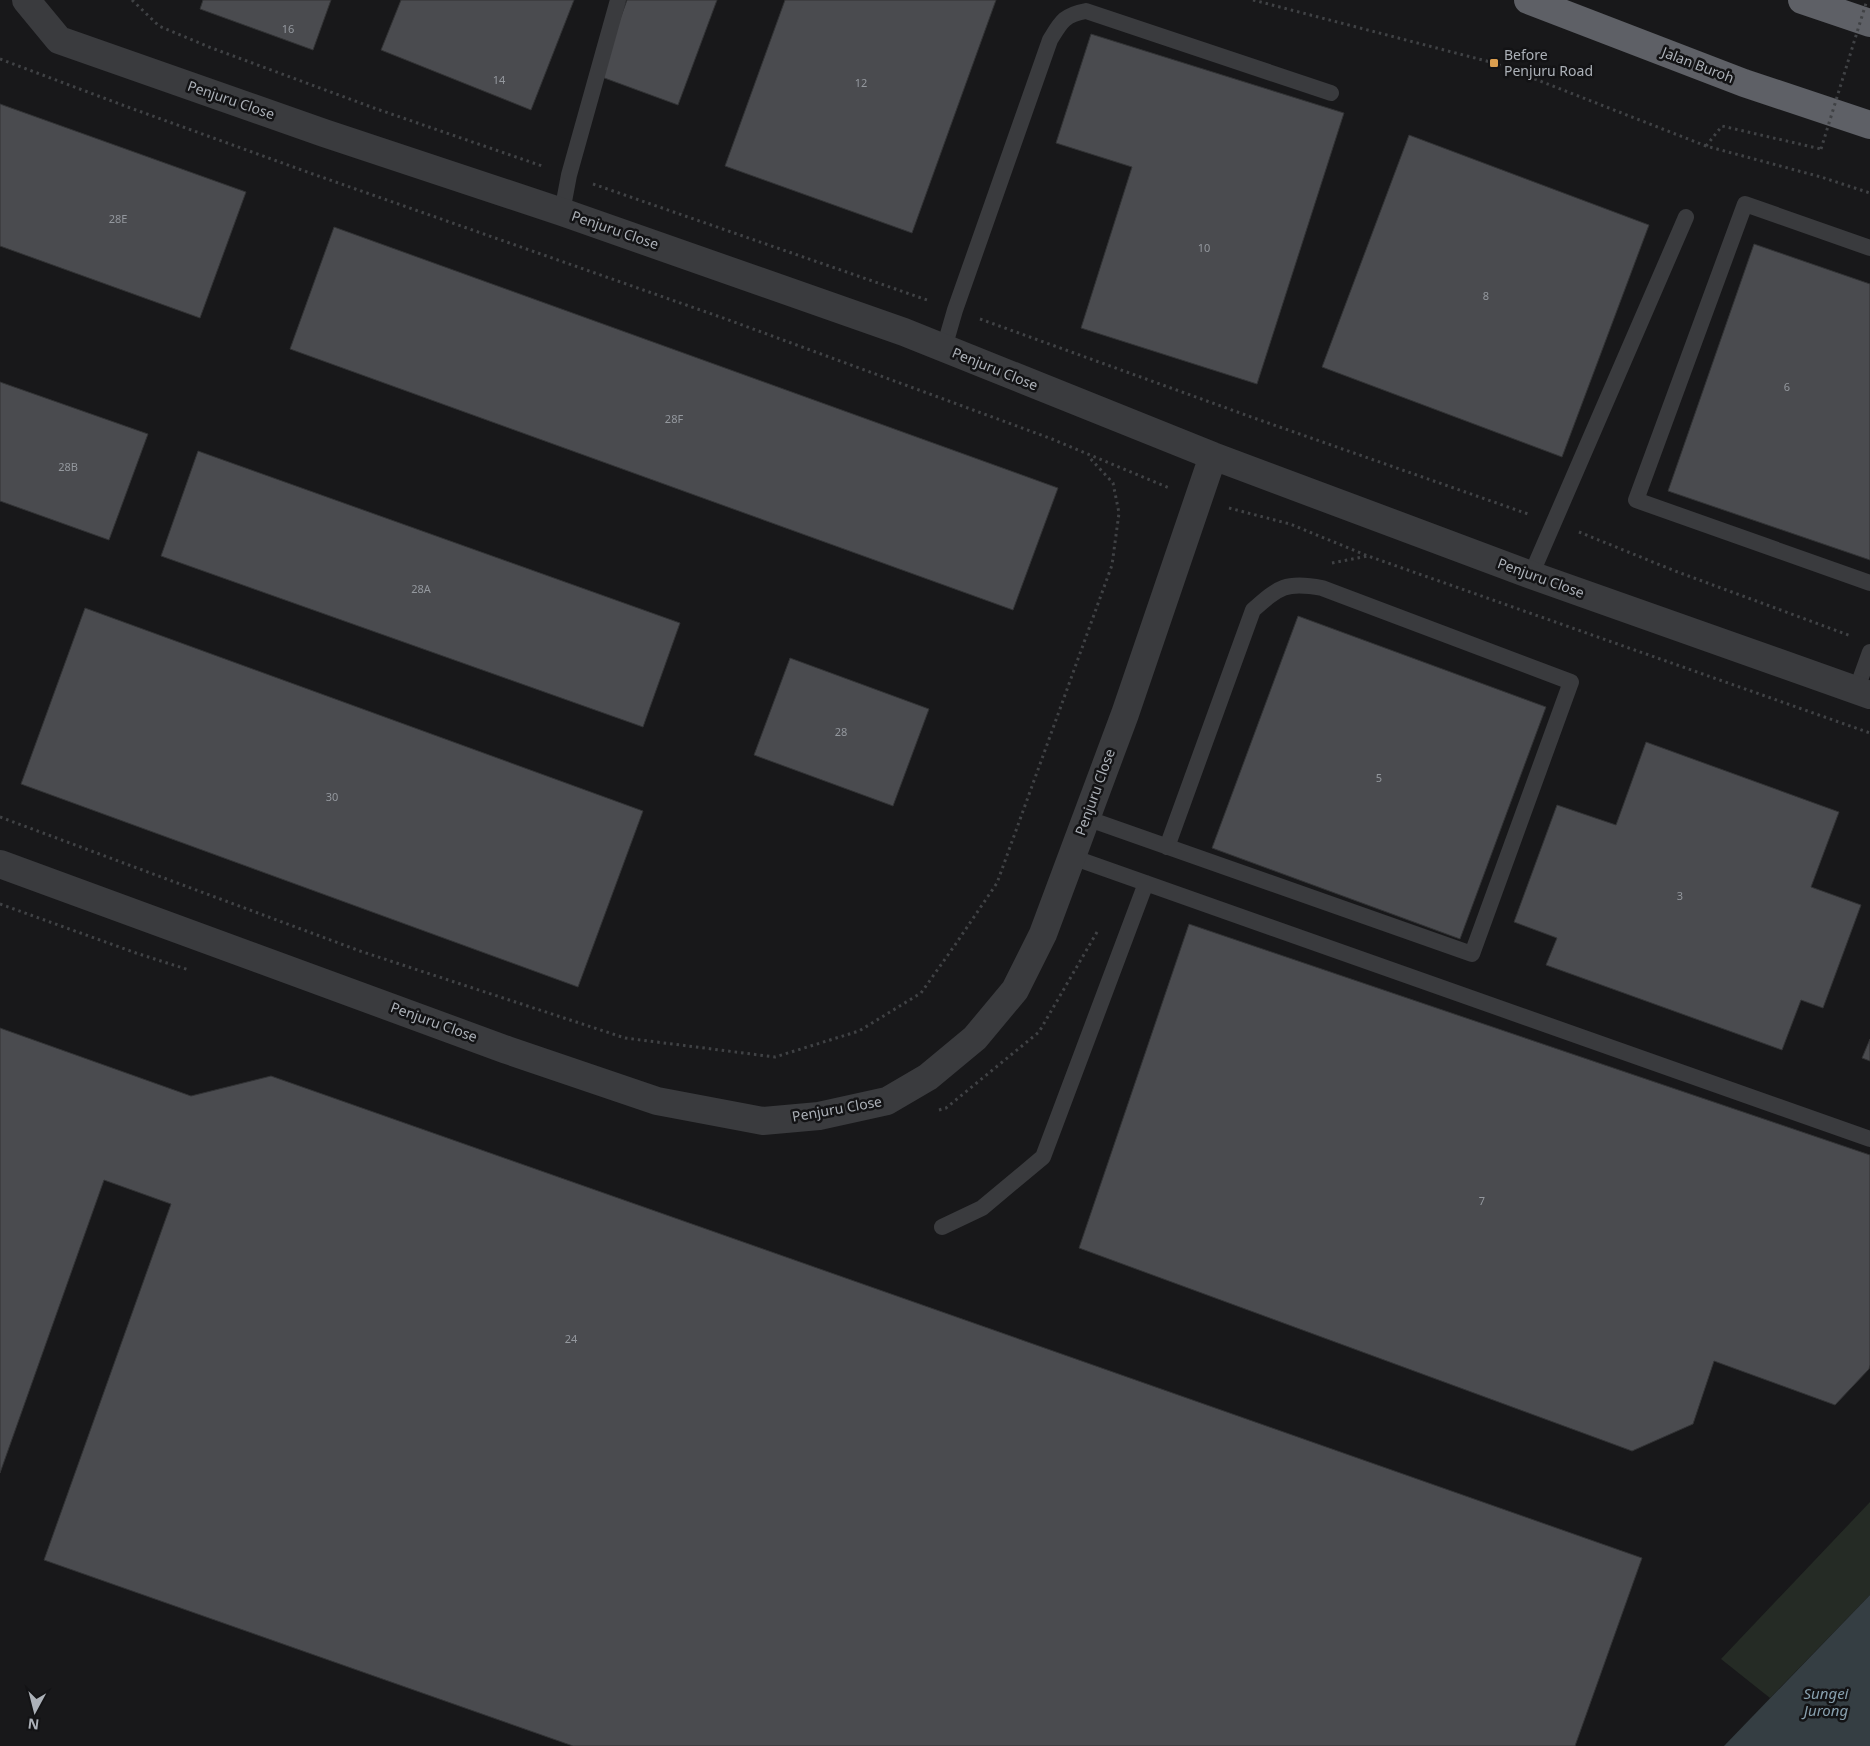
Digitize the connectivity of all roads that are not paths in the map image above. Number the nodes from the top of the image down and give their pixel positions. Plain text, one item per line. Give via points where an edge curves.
1 (26, 0) edge
2 (618, 0) edge
3 (1528, 0) edge
4 (1802, 0) edge
5 (1870, 23) edge
6 (1332, 93) dead end
7 (1870, 125) edge
8 (562, 212) junction
9 (1686, 216) dead end
10 (1870, 248) edge
11 (944, 348) junction
12 (1213, 456) junction
13 (1530, 575) junction
14 (1870, 583) edge
15 (1870, 652) edge
16 (1863, 693) edge
17 (1086, 818) junction
18 (1168, 847) junction
19 (1072, 856) junction
20 (0, 864) edge
21 (1146, 882) junction
22 (1870, 1139) edge
23 (942, 1227) dead end

1 - 8 street, Penjuru Close via 59,40
2 - 8 lane via 569,175
3 - 7 highway, Jalan Buroh via 1744,83
4 - 5 highway
6 - 11 lane via 1086,11 1072,14 1062,21 1050,40
8 - 11 street, Penjuru Close
9 - 13 lane
10 - 14 lane via 1745,204 1636,500
11 - 12 street, Penjuru Close
12 - 13 street, Penjuru Close
12 - 17 street, Penjuru Close
13 - 16 street, Penjuru Close
15 - 16 lane
17 - 18 lane
17 - 19 street, Penjuru Close
18 - 18 lane via 1472,954 1571,682 1322,588 1300,584 1275,590 1253,610
19 - 20 street, Penjuru Close via 1043,934 1015,990 976,1038 928,1077 887,1102 819,1116 763,1121 658,1101 507,1050
19 - 21 lane
21 - 22 lane
21 - 23 lane via 1043,1157 982,1208

